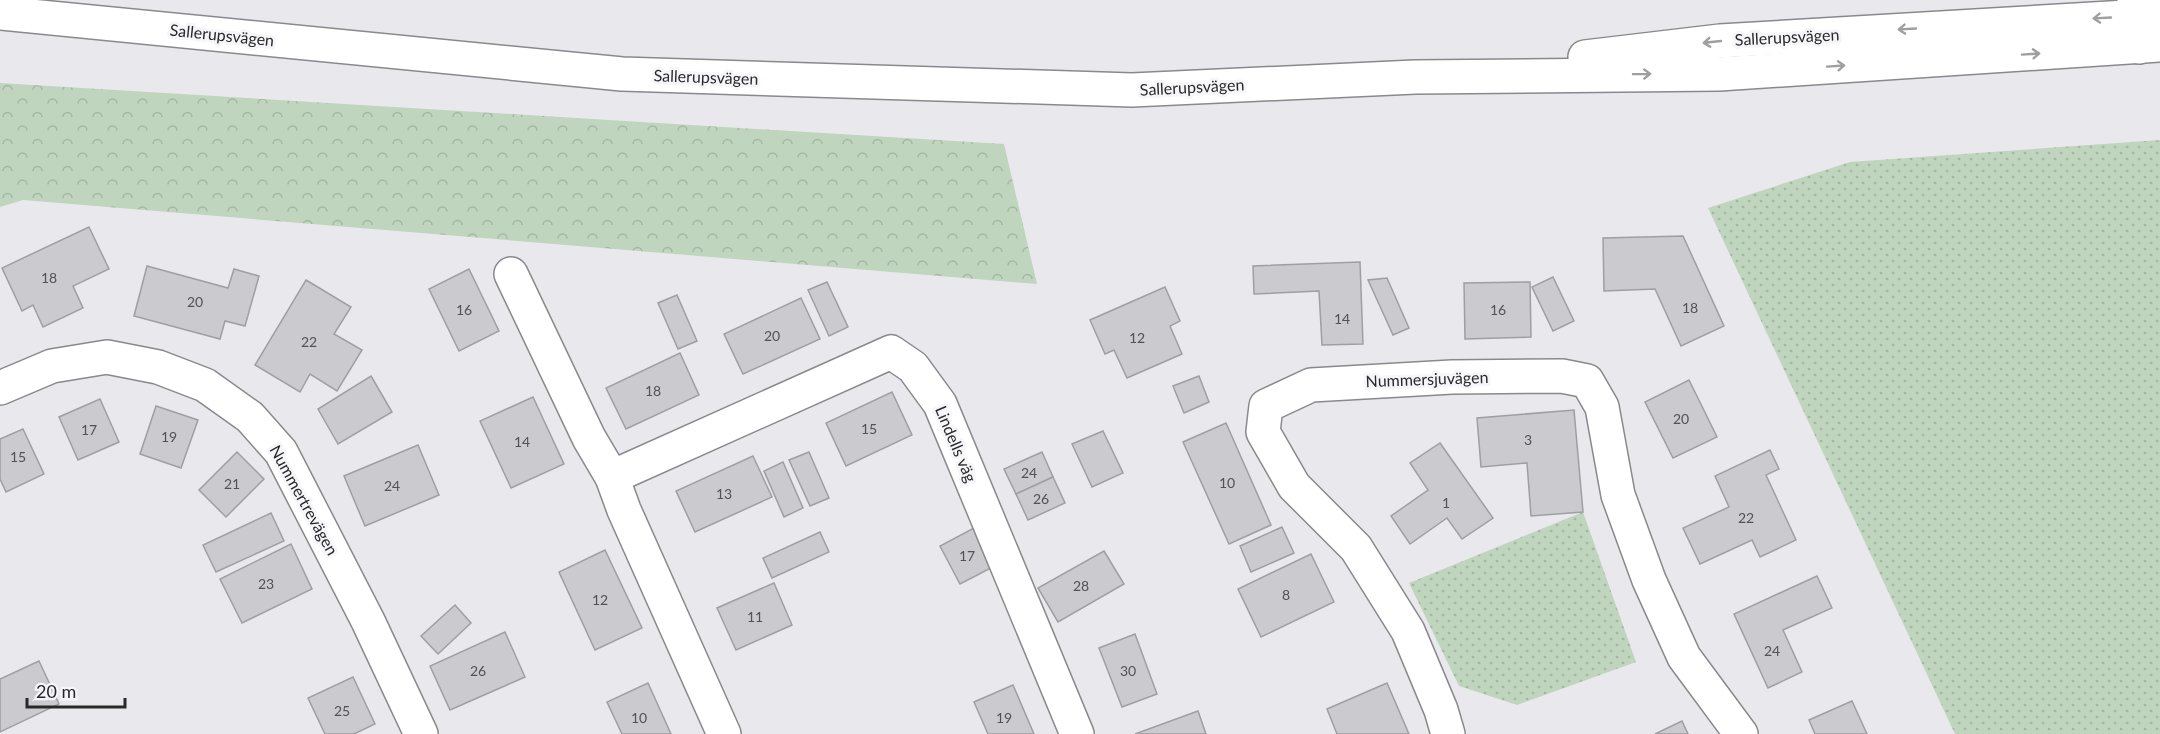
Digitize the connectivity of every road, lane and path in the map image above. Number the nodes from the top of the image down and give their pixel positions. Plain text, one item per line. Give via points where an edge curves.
1 (0, 13) edge
2 (2146, 25) edge
3 (511, 274) dead end
4 (0, 388) edge
5 (612, 477) junction
6 (421, 734) edge
7 (724, 734) edge
8 (1077, 734) edge
9 (1448, 734) edge
10 (1741, 734) edge

1 - 2 street, Sallerupsvägen via 622,74 1132,90 1415,77 1720,41
3 - 5 street via 589,438
4 - 6 street, Nummertrevägen via 52,366 107,357 158,367 205,384 250,417 281,452
5 - 7 street
5 - 8 street, Lindells väg via 891,352 913,367 940,404
9 - 10 street, Nummersjuvägen via 1408,631 1356,548 1294,486 1263,432 1266,406 1311,385 1452,377 1562,376 1587,381 1602,407 1618,495 1649,580 1684,657

